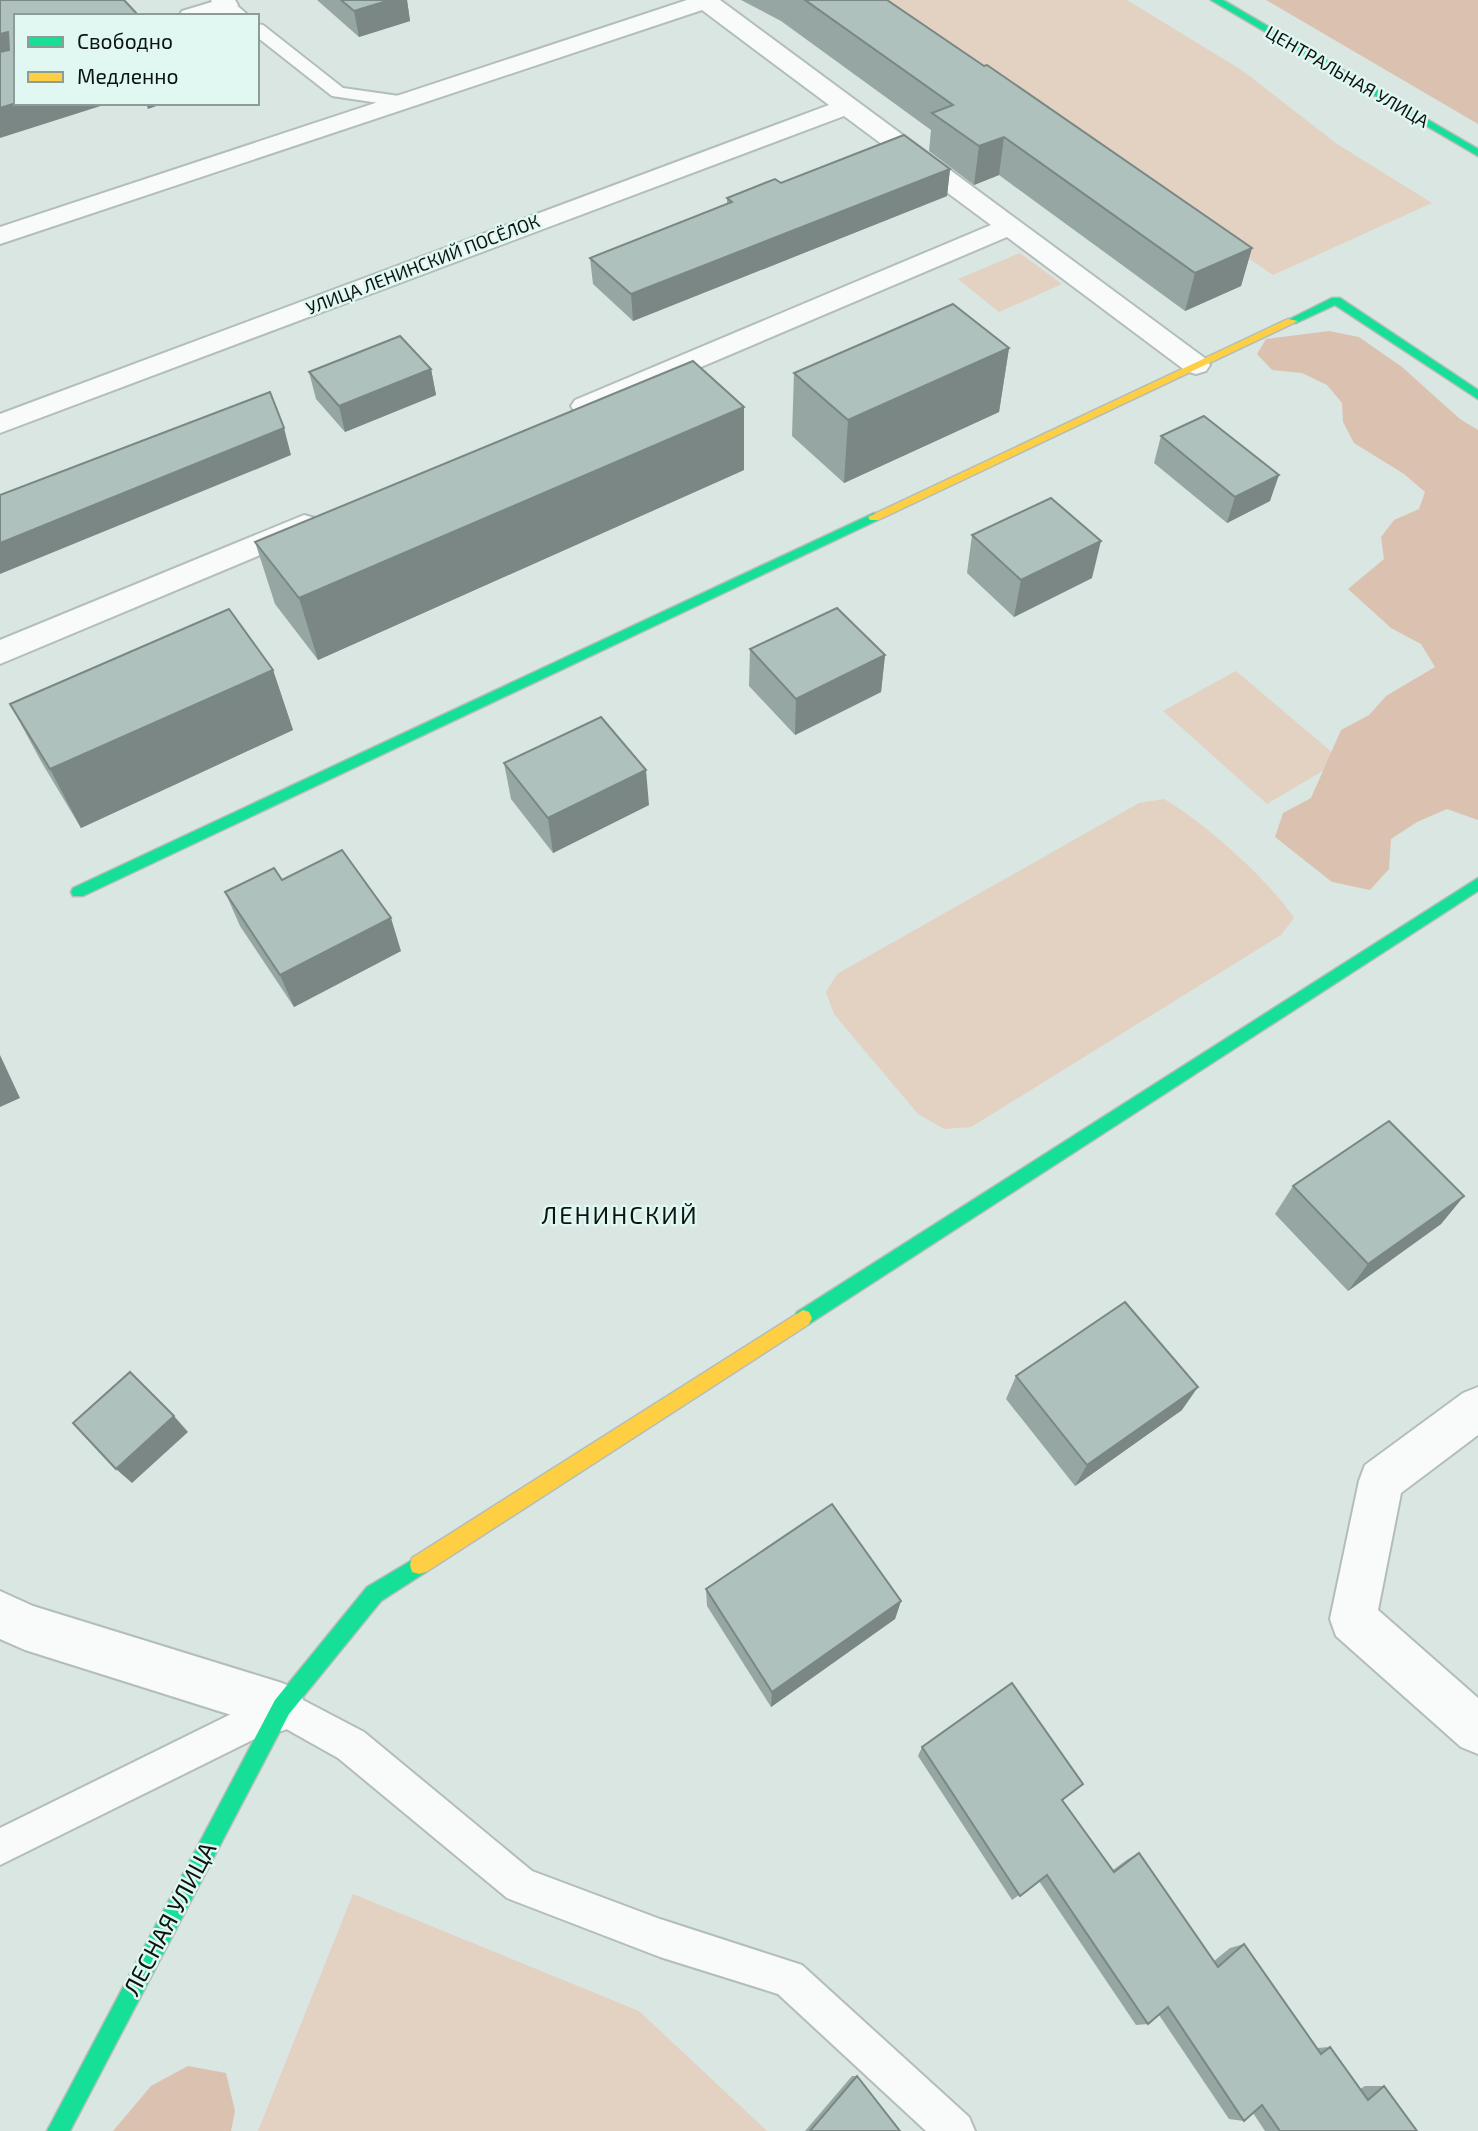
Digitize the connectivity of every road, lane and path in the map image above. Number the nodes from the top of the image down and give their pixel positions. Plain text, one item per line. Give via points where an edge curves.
1 (1216, 0) edge
2 (706, 1) edge
3 (230, 7) edge
4 (199, 14) edge
5 (259, 31) edge
6 (399, 102) junction
7 (847, 107) junction
8 (1478, 153) edge
9 (1009, 227) junction
10 (0, 236) edge
11 (1196, 365) junction
12 (1478, 395) edge
13 (562, 416) edge
14 (0, 424) edge
15 (332, 513) edge
16 (0, 653) edge
17 (1478, 884) edge
18 (78, 892) dead end
19 (1478, 1408) edge
20 (0, 1614) edge
21 (282, 1707) junction
22 (1478, 1730) edge
23 (0, 1847) edge
24 (58, 2131) edge
25 (955, 2131) edge

1 - 8 street, ЦЕНТРАЛЬНАЯ УЛИЦА
2 - 6 street
2 - 7 street
3 - 4 street
5 - 6 lane via 338,92
6 - 10 street
7 - 9 street
7 - 14 street, УЛИЦА ЛЕНИНСКИЙ ПОСЁЛОК
9 - 11 street
9 - 13 street
11 - 12 street via 1336,300
11 - 18 street
15 - 16 street
17 - 21 street, ЛЕСНАЯ УЛИЦА via 374,1594
19 - 22 street via 1381,1481 1353,1619
20 - 21 street via 25,1627
21 - 23 lane
21 - 24 street, ЛЕСНАЯ УЛИЦА
21 - 25 lane via 351,1745 520,1885 660,1938 789,1979

